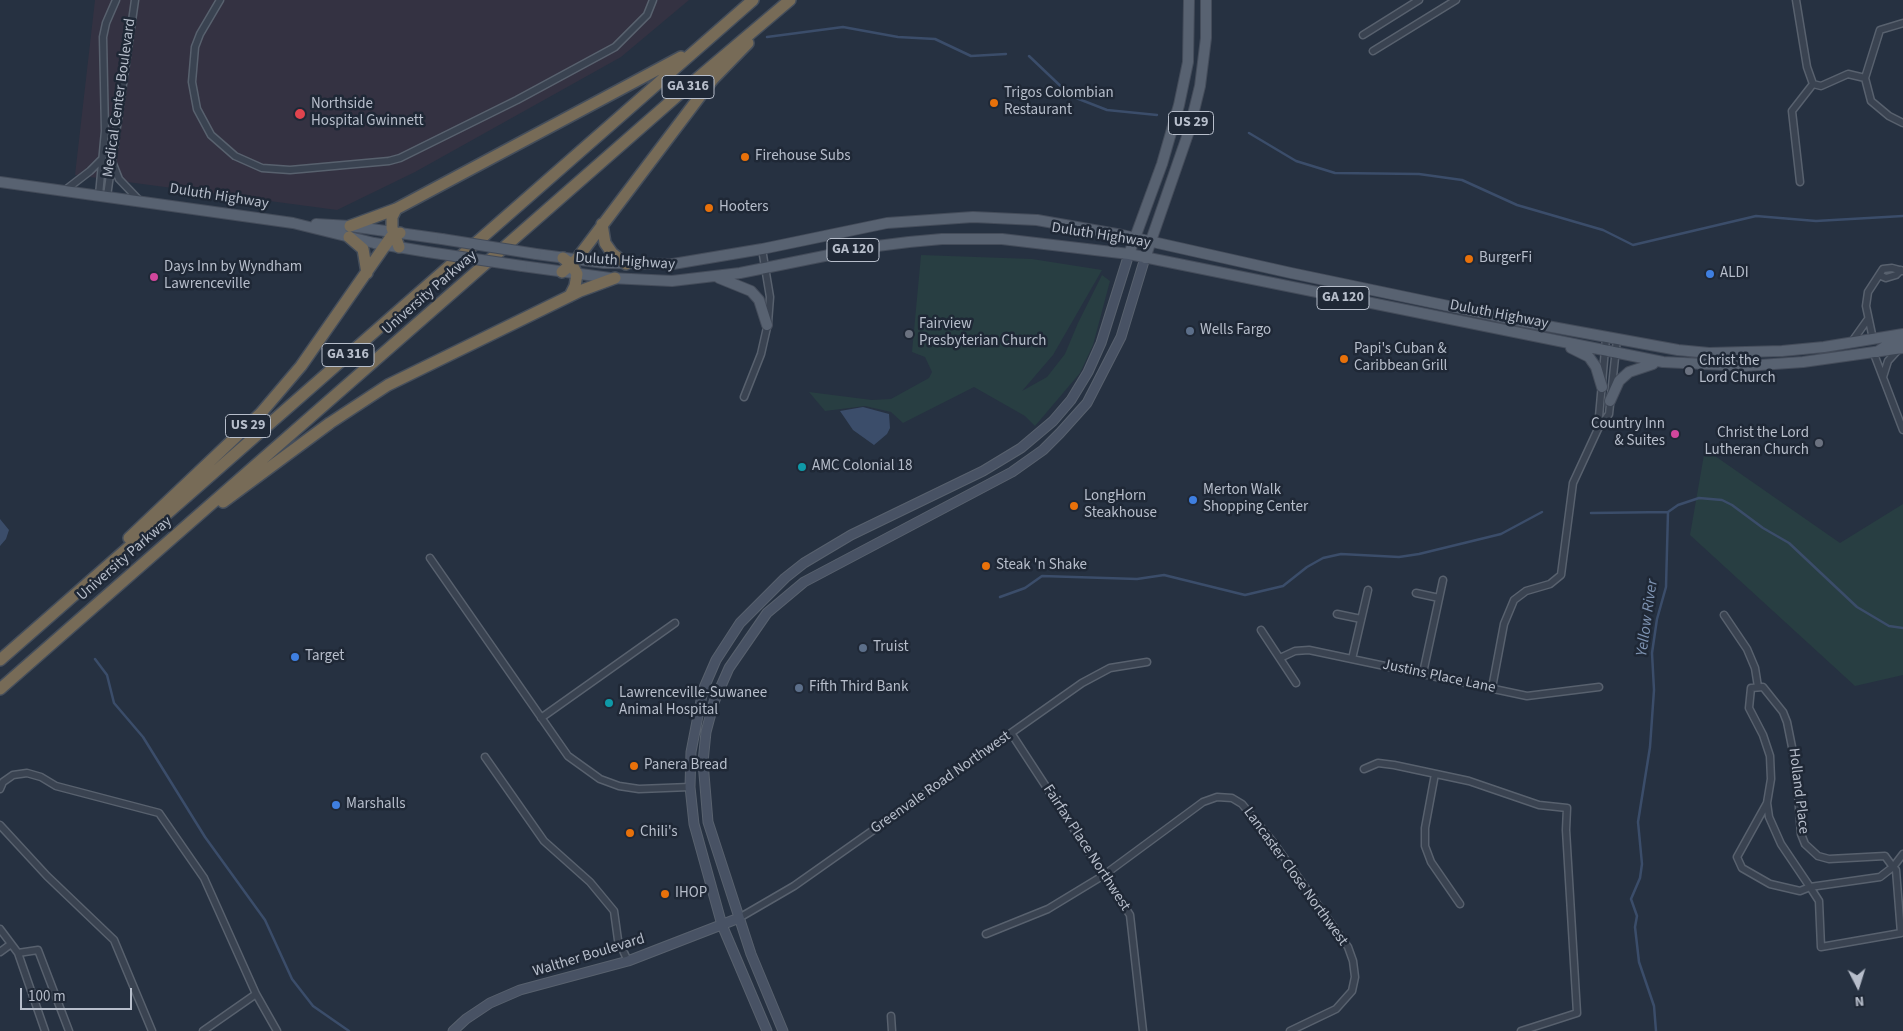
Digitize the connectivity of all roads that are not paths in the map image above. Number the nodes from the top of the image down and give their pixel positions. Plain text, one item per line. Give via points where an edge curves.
1 (116, 0) edge
2 (135, 0) edge
3 (219, 0) edge
4 (653, 0) edge
5 (753, 0) edge
6 (790, 0) edge
7 (1189, 0) edge
8 (1206, 0) edge
9 (1419, 0) edge
10 (1456, 0) edge
11 (1796, 0) edge
12 (775, 13) junction
13 (1903, 23) edge
14 (1363, 35) dead end
15 (700, 46) junction
16 (1373, 51) dead end
17 (1864, 79) junction
18 (1813, 84) junction
19 (1903, 123) edge
20 (103, 158) junction
21 (112, 158) junction
22 (0, 182) edge
23 (1800, 182) dead end
24 (64, 191) junction
25 (103, 196) junction
26 (140, 201) junction
27 (396, 209) junction
28 (602, 224) junction
29 (350, 231) junction
30 (396, 233) junction
31 (1137, 238) junction
32 (1150, 241) junction
33 (386, 245) junction
34 (400, 247) junction
35 (762, 249) junction
36 (1129, 254) junction
37 (1145, 258) junction
38 (572, 264) junction
39 (626, 264) junction
40 (766, 268) junction
41 (1902, 271) edge
42 (562, 272) joint
43 (367, 273) junction
44 (715, 277) junction
45 (615, 278) junction
46 (570, 296) junction
47 (1868, 319) junction
48 (767, 325) junction
49 (1903, 334) edge
50 (1611, 338) junction
51 (1873, 339) junction
52 (1556, 341) junction
53 (1850, 344) junction
54 (1902, 346) edge
55 (1605, 351) junction
56 (1615, 353) junction
57 (1874, 354) junction
58 (1663, 362) junction
59 (1804, 362) junction
60 (1883, 377) junction
61 (1602, 387) junction
62 (744, 397) dead end
63 (1610, 401) junction
64 (1598, 429) junction
65 (1903, 430) edge
66 (184, 528) junction
67 (430, 558) dead end
68 (110, 563) junction
69 (1443, 580) dead end
70 (1368, 590) dead end
71 (1416, 593) dead end
72 (1439, 598) junction
73 (1337, 614) dead end
74 (1724, 616) dead end
75 (1361, 619) junction
76 (675, 623) dead end
77 (1261, 630) dead end
78 (1280, 658) junction
79 (1352, 659) junction
80 (0, 660) edge
81 (1148, 662) dead end
82 (1423, 674) junction
83 (1296, 683) dead end
84 (1599, 687) dead end
85 (1758, 687) junction
86 (1492, 688) junction
87 (0, 689) edge
88 (541, 718) junction
89 (1012, 733) junction
90 (485, 756) dead end
91 (1364, 768) dead end
92 (1435, 774) junction
93 (690, 787) junction
94 (0, 788) edge
95 (1767, 803) junction
96 (0, 825) edge
97 (1903, 854) edge
98 (1893, 867) junction
99 (1104, 875) junction
100 (1810, 887) junction
101 (1460, 904) dead end
102 (739, 918) junction
103 (722, 925) junction
104 (0, 929) edge
105 (986, 934) dead end
106 (11, 944) junction
107 (0, 952) edge
108 (18, 953) junction
109 (628, 961) junction
110 (256, 994) junction
111 (891, 1016) dead end
112 (45, 1031) edge
113 (69, 1031) edge
114 (152, 1031) edge
115 (203, 1031) edge
116 (277, 1031) edge
117 (453, 1031) edge
118 (767, 1031) edge
119 (783, 1031) edge
120 (892, 1031) edge
121 (1144, 1031) edge
122 (1290, 1031) edge
123 (1521, 1031) edge

1 - 20 street, Medical Center Boulevard via 103,37
2 - 21 street, Medical Center Boulevard
3 - 4 street via 193,54 192,82 197,109 211,135 235,156 262,168 290,170 400,158 615,47 647,15
5 - 15 highway, University Parkway / GA 316
6 - 12 highway, University Parkway / GA 316
7 - 31 main road, US 29 via 1188,62 1184,85
8 - 32 main road, US 29 via 1206,38 1200,86 1189,131
9 - 14 street
10 - 16 street
11 - 18 street via 1807,67
12 - 28 highway via 713,79
12 - 66 highway, University Parkway / GA 316
13 - 17 street via 1880,30
15 - 27 highway
15 - 68 highway, University Parkway / GA 316
17 - 18 street via 1848,74 1822,86
17 - 19 street via 1871,101
18 - 23 street via 1792,111
20 - 24 street, Medical Center Boulevard
20 - 25 street, Medical Center Boulevard
21 - 25 street, Medical Center Boulevard
21 - 26 street via 119,179
22 - 24 main road, Duluth Highway
24 - 25 main road, Duluth Highway
25 - 26 main road, Duluth Highway
26 - 29 main road, Duluth Highway
27 - 29 highway
27 - 30 highway via 392,217
28 - 38 highway
28 - 39 highway via 605,243
29 - 30 main road, Duluth Highway
29 - 33 main road, Duluth Highway
29 - 43 highway via 362,249
30 - 33 highway, US 29
30 - 34 highway
30 - 38 main road, Duluth Highway / GA 120, bridge via 536,254
31 - 32 main road, Duluth Highway / GA 120
31 - 35 main road, Duluth Highway / GA 120 via 1037,220 963,218 887,223
31 - 36 main road
32 - 37 main road, US 29
32 - 50 main road, Duluth Highway / GA 120 via 1370,290
33 - 34 main road, Duluth Highway
33 - 43 highway, US 29
34 - 42 main road, Duluth Highway, bridge
35 - 39 main road, Duluth Highway / GA 120 via 673,264
35 - 40 street
36 - 37 main road, Duluth Highway / GA 120
36 - 40 main road, Duluth Highway / GA 120 via 1030,241 942,239 869,247
36 - 93 main road via 1101,343 1088,372 1071,400 1052,421 1021,448 983,471 851,535 804,563 779,583 740,623 719,654 703,690 692,752
37 - 52 main road, Duluth Highway / GA 120
37 - 102 main road via 1121,337 1087,403 1043,450 1024,464 804,582 767,613 734,658 714,702 703,762 708,822
38 - 39 main road, Duluth Highway / GA 120
38 - 42 highway
38 - 45 main road, Duluth Highway / GA 120
38 - 46 highway via 575,286
40 - 44 main road, Duluth Highway / GA 120
40 - 48 street via 770,297
41 - 47 street via 1886,278 1879,274 1868,292
43 - 68 highway, US 29 via 301,366 261,413 147,519
44 - 45 main road, Duluth Highway / GA 120 via 672,281
44 - 48 main road via 751,291 759,300
45 - 46 highway
46 - 66 highway via 388,385
47 - 51 street
47 - 53 street
48 - 62 street via 761,354
49 - 51 main road, Duluth Highway / GA 120
50 - 53 main road, Duluth Highway / GA 120 via 1709,353 1782,351
50 - 55 street
50 - 56 street
51 - 53 main road, Duluth Highway / GA 120
51 - 59 main road via 1858,351
52 - 55 main road, Duluth Highway / GA 120
52 - 61 main road via 1589,357
54 - 57 main road, Duluth Highway / GA 120
54 - 60 street via 1888,361
55 - 56 main road, Duluth Highway / GA 120
55 - 61 street
56 - 58 main road, Duluth Highway / GA 120
56 - 63 street
57 - 59 main road, Duluth Highway / GA 120
57 - 60 street
58 - 59 main road, Duluth Highway / GA 120 via 1745,366
58 - 63 main road via 1629,372 1619,381
60 - 65 street
61 - 64 street
63 - 64 street via 1609,414
64 - 86 street via 1573,483 1561,575 1550,584 1526,591 1514,600 1504,624
66 - 87 highway, University Parkway / GA 316
67 - 88 street
68 - 80 highway, University Parkway / GA 316
69 - 72 street
70 - 75 street
71 - 72 street
72 - 82 street
73 - 75 street
74 - 85 street via 1747,649
75 - 79 street
76 - 88 street
77 - 78 street
78 - 79 street, Justins Place Lane via 1295,650 1309,650
78 - 83 street
79 - 82 street, Justins Place Lane
81 - 89 street, Greenvale Road Northwest via 1102,672
82 - 86 street, Justins Place Lane
84 - 86 street, Justins Place Lane via 1527,696
85 - 95 street via 1751,688 1748,708 1770,756
85 - 98 street, Holland Place via 1763,687 1771,696 1786,722 1795,755 1801,834 1805,844 1818,856 1828,859 1885,856
88 - 93 street via 568,756 600,780 639,789
89 - 99 street, Fairfax Place Northwest
89 - 102 street, Greenvale Road Northwest via 794,886
90 - 109 street via 544,841 590,882 614,911 618,940
91 - 92 street via 1378,763
92 - 101 street via 1425,846 1431,862
92 - 123 street via 1469,781 1539,805 1567,808 1577,1013
93 - 103 main road via 700,850
94 - 110 street via 13,775 41,776 56,786 159,813 204,878
95 - 100 street via 1769,817 1781,844
95 - 100 street via 1737,858 1742,868 1770,884 1800,891
96 - 114 street via 47,876 114,940
97 - 98 street
98 - 100 street via 1880,876
98 - 100 street via 1896,870 1901,932 1821,947 1819,901
99 - 105 street, Lancaster Close Northwest via 1048,909
99 - 121 street, Fairfax Place Northwest via 1130,915
99 - 122 street, Lancaster Close Northwest via 1204,802 1217,797 1232,798 1242,804 1348,947 1352,961 1355,977 1352,991 1336,1009
102 - 103 main road, Walther Boulevard
102 - 119 main road
103 - 109 main road, Walther Boulevard
103 - 118 main road
104 - 106 street
106 - 107 street
106 - 108 street
108 - 112 street
108 - 113 street via 38,950
109 - 117 main road, Walther Boulevard via 520,990 490,1003
110 - 115 street
110 - 116 street
111 - 120 street

